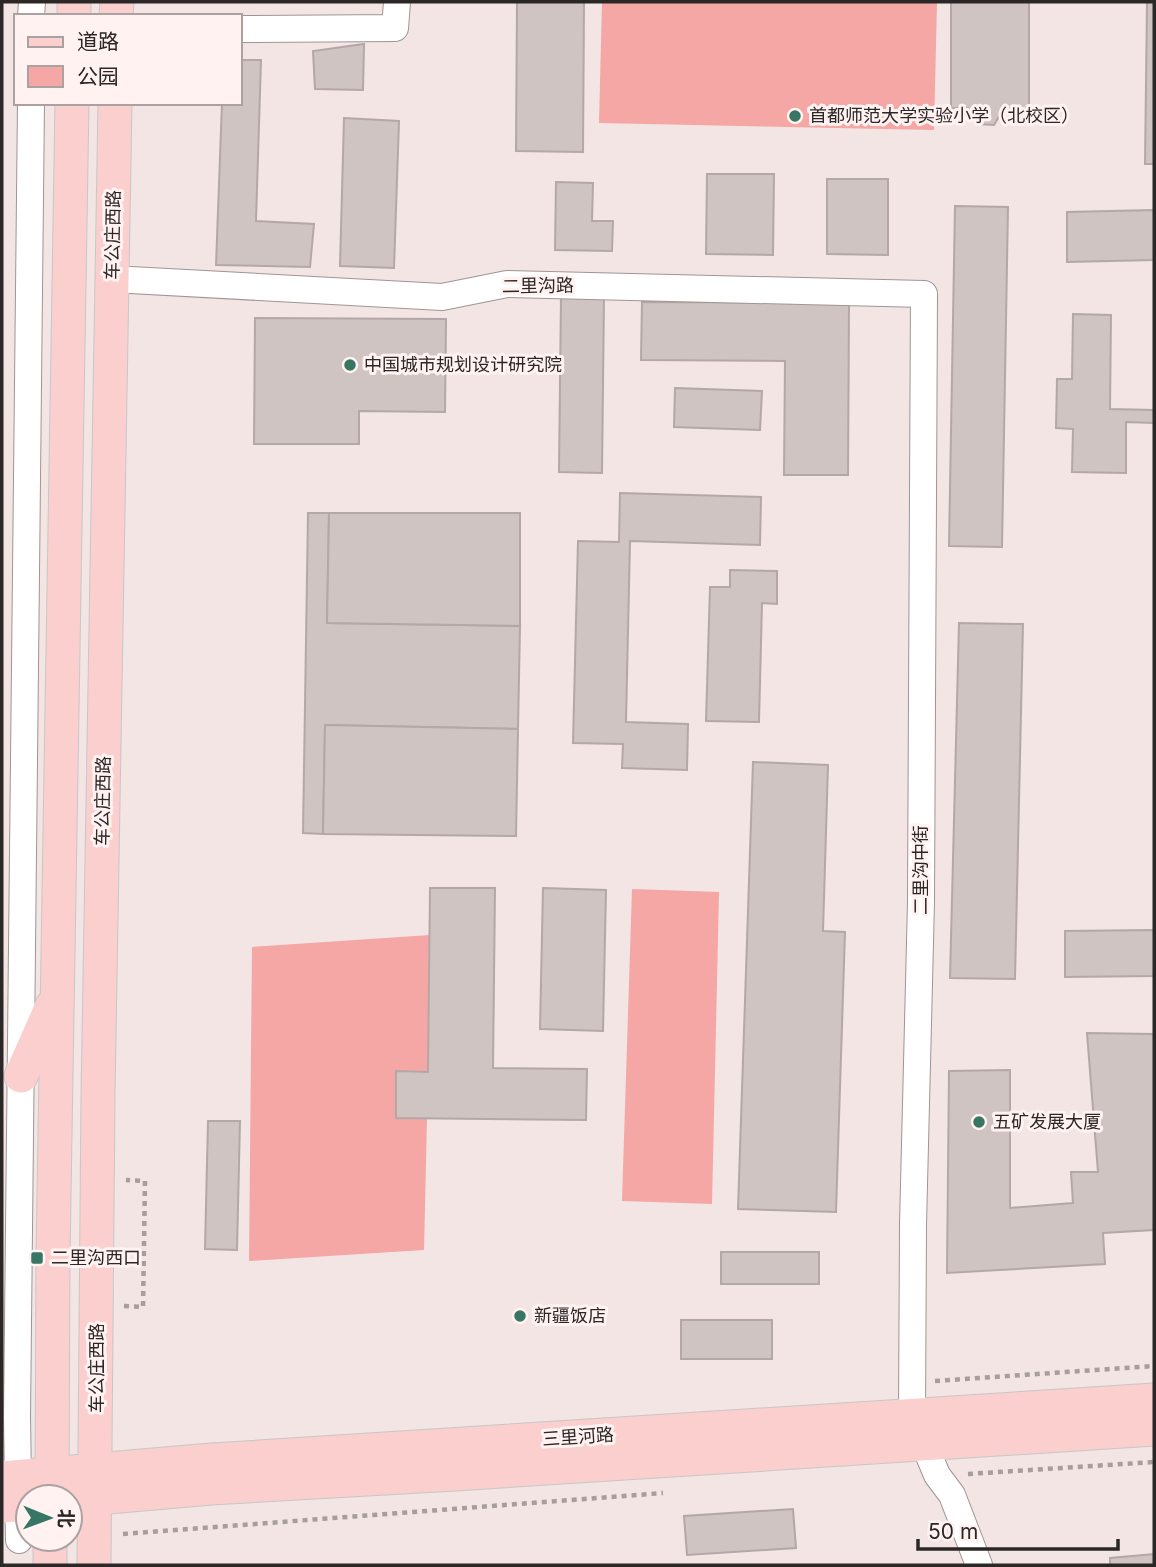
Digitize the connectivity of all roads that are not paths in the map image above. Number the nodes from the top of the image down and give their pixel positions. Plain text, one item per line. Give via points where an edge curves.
1 (397, 2) edge
2 (242, 29) edge
3 (30, 105) edge
4 (72, 105) edge
5 (115, 105) edge
6 (112, 279) junction
7 (924, 294) joint
8 (57, 994) junction
9 (21, 1076) junction
10 (1154, 1401) edge
11 (918, 1429) junction
12 (1154, 1429) edge
13 (73, 1483) edge
14 (74, 1483) edge
15 (84, 1488) edge
16 (13, 1494) edge
17 (84, 1520) edge
18 (94, 1550) edge
19 (979, 1565) edge

1 - 2 street via 395,28
3 - 9 street
4 - 8 main road
5 - 6 main road, 车公庄西路
6 - 7 street, 二里沟路 via 442,297 507,284
6 - 14 main road, 车公庄西路 via 97,1305
7 - 11 street, 二里沟中街 via 921,902 913,1225
8 - 9 main road
8 - 13 main road via 53,1257
9 - 16 street
10 - 11 main road, 三里河路
11 - 12 main road, 三里河路
11 - 15 main road, 三里河路 via 455,1474 211,1488
11 - 19 street
17 - 18 main road

